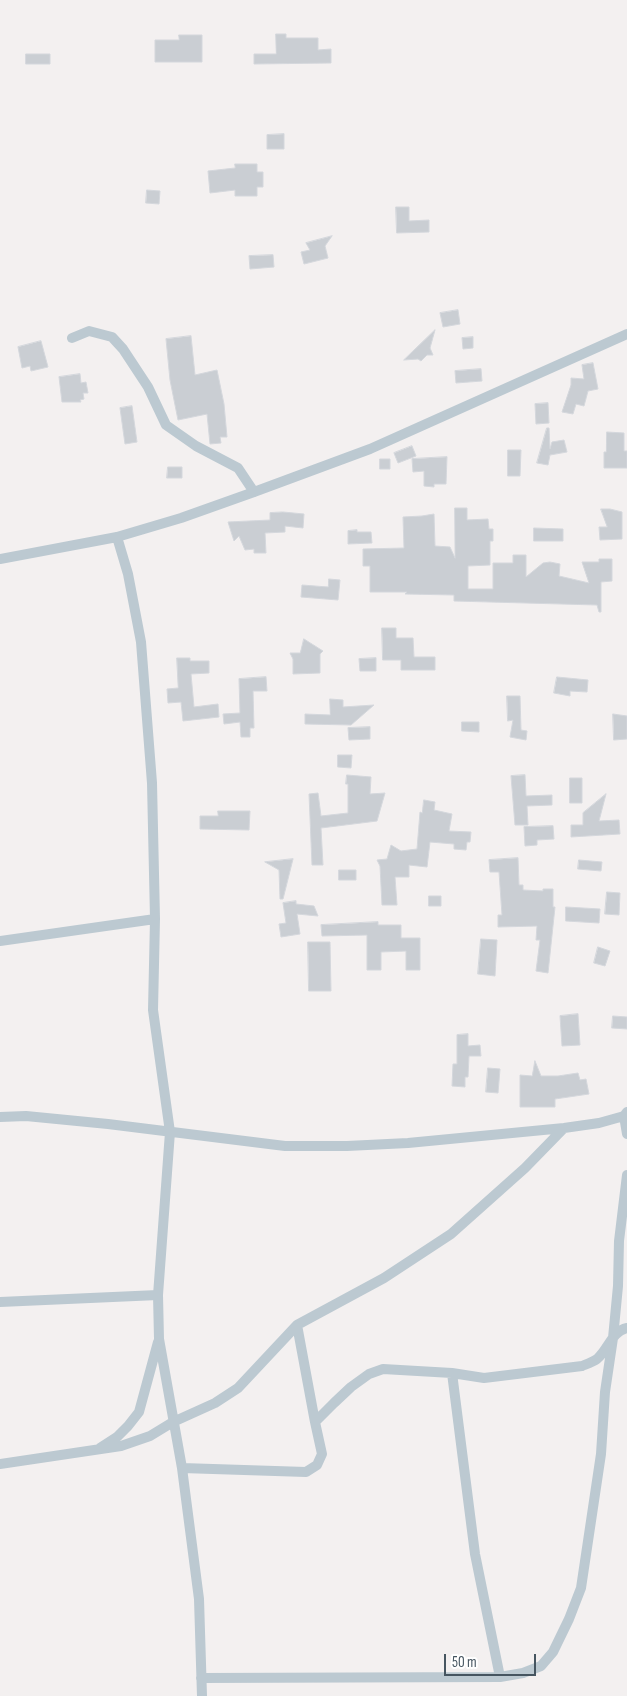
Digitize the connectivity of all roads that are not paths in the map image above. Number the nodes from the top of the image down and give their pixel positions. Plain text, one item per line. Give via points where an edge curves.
1 (627, 334) edge
2 (72, 338) dead end
3 (254, 492) junction
4 (117, 537) junction
5 (0, 559) edge
6 (155, 919) junction
7 (0, 941) edge
8 (626, 1114) edge
9 (0, 1116) edge
10 (564, 1128) junction
11 (170, 1132) junction
12 (627, 1134) edge
13 (627, 1175) edge
14 (158, 1295) junction
15 (0, 1302) edge
16 (297, 1326) junction
17 (627, 1328) edge
18 (613, 1338) junction
19 (159, 1340) junction
20 (452, 1373) junction
21 (173, 1422) junction
22 (315, 1422) junction
23 (96, 1451) junction
24 (0, 1464) edge
25 (182, 1468) junction
26 (500, 1677) junction
27 (201, 1678) junction
28 (202, 1696) edge

1 - 3 street via 370,449
2 - 3 street via 89,331 112,337 148,387 166,425 196,446 238,468
3 - 4 street
4 - 5 street
4 - 6 street via 141,642 152,783
6 - 7 street
6 - 11 street via 153,1010
8 - 10 street via 599,1123
8 - 12 street
9 - 11 street
10 - 11 street via 346,1146 285,1146
10 - 16 street via 526,1168 450,1234 384,1278
11 - 14 street
13 - 18 street
14 - 15 street
14 - 19 street
16 - 21 street via 238,1388 215,1403
16 - 22 street
17 - 18 street
18 - 20 street via 597,1360 582,1366 484,1378
18 - 26 street via 601,1454 581,1588 553,1652 541,1666
19 - 21 street
19 - 23 street via 139,1412 117,1437
20 - 22 street via 383,1369 369,1374
20 - 26 street via 475,1554
21 - 23 street via 150,1436
21 - 25 street
22 - 25 street via 322,1454 317,1466 306,1472
23 - 24 street
25 - 27 street via 198,1600
26 - 27 street
27 - 28 street

